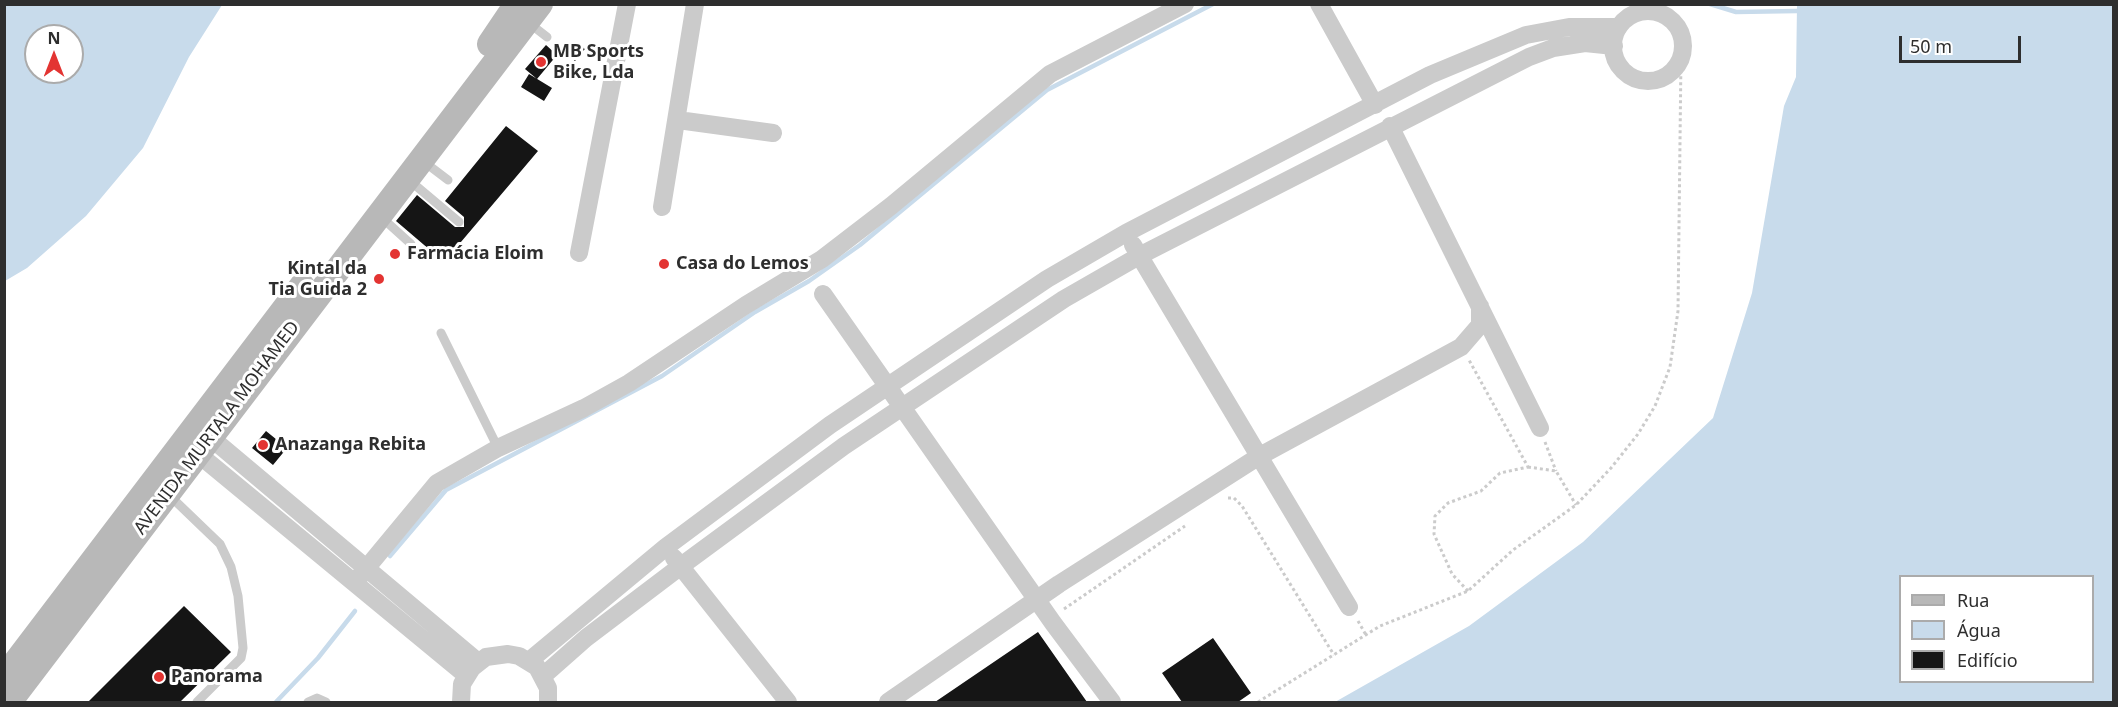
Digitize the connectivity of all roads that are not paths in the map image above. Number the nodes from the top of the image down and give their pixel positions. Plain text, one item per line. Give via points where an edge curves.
1 (627, 4) edge
2 (694, 4) edge
3 (1185, 4) edge
4 (1319, 4) edge
5 (535, 14) edge
6 (1619, 27) junction
7 (1614, 46) junction
8 (1375, 105) junction
9 (678, 120) junction
10 (1390, 126) junction
11 (773, 134) dead end
12 (414, 169) junction
13 (448, 180) dead end
14 (662, 207) dead end
15 (378, 215) junction
16 (459, 222) dead end
17 (1126, 233) junction
18 (411, 244) dead end
19 (579, 253) dead end
20 (1139, 256) junction
21 (823, 294) dead end
22 (1480, 306) junction
23 (441, 333) dead end
24 (888, 384) junction
25 (903, 406) junction
26 (1540, 428) road end
27 (204, 445) junction
28 (498, 448) junction
29 (1258, 457) junction
30 (167, 493) junction
31 (666, 548) junction
32 (681, 566) junction
33 (366, 568) junction
34 (355, 582) junction
35 (1037, 599) junction
36 (1349, 607) dead end
37 (529, 661) junction
38 (472, 668) junction
39 (543, 676) junction
40 (4, 678) edge
41 (9, 702) edge
42 (197, 702) edge
43 (308, 702) edge
44 (326, 702) edge
45 (461, 702) edge
46 (548, 702) edge
47 (788, 702) edge
48 (888, 702) edge
49 (1112, 702) edge

1 - 19 street
2 - 9 street
3 - 28 street via 1050,74 822,259 629,383
4 - 8 street
5 - 12 street, AVENIDA MURTALA MOHAMED
5 - 40 street, AVENIDA MURTALA MOHAMED via 488,47
6 - 7 street
6 - 7 street via 1635,14 1646,11 1668,17 1681,34 1681,57 1667,75 1645,80 1624,71 1617,62
6 - 8 street via 1569,27 1526,35 1430,75
7 - 10 street via 1585,43 1553,48
8 - 17 street
9 - 11 street
9 - 14 street
10 - 20 street
10 - 22 street
12 - 13 lane
12 - 15 street, AVENIDA MURTALA MOHAMED
12 - 16 lane
15 - 18 lane
15 - 27 street, AVENIDA MURTALA MOHAMED
17 - 20 street
17 - 24 street via 1047,279
20 - 25 street via 1064,299
20 - 29 street
21 - 24 street
22 - 26 street
22 - 29 street via 1480,325 1461,347
23 - 28 lane
24 - 25 street
24 - 31 street
25 - 32 street
25 - 35 street
27 - 30 street, AVENIDA MURTALA MOHAMED
27 - 33 street
27 - 34 street
28 - 33 street via 437,483
29 - 35 street
29 - 36 street
30 - 41 street, AVENIDA MURTALA MOHAMED
30 - 42 lane via 220,544 238,596 241,658
31 - 32 street
31 - 37 street
32 - 39 street
32 - 47 street
33 - 34 street
33 - 38 street
34 - 38 street
35 - 48 street
35 - 49 street
37 - 38 street via 497,654
37 - 39 street
38 - 45 street
39 - 46 street
43 - 44 lane via 317,698

